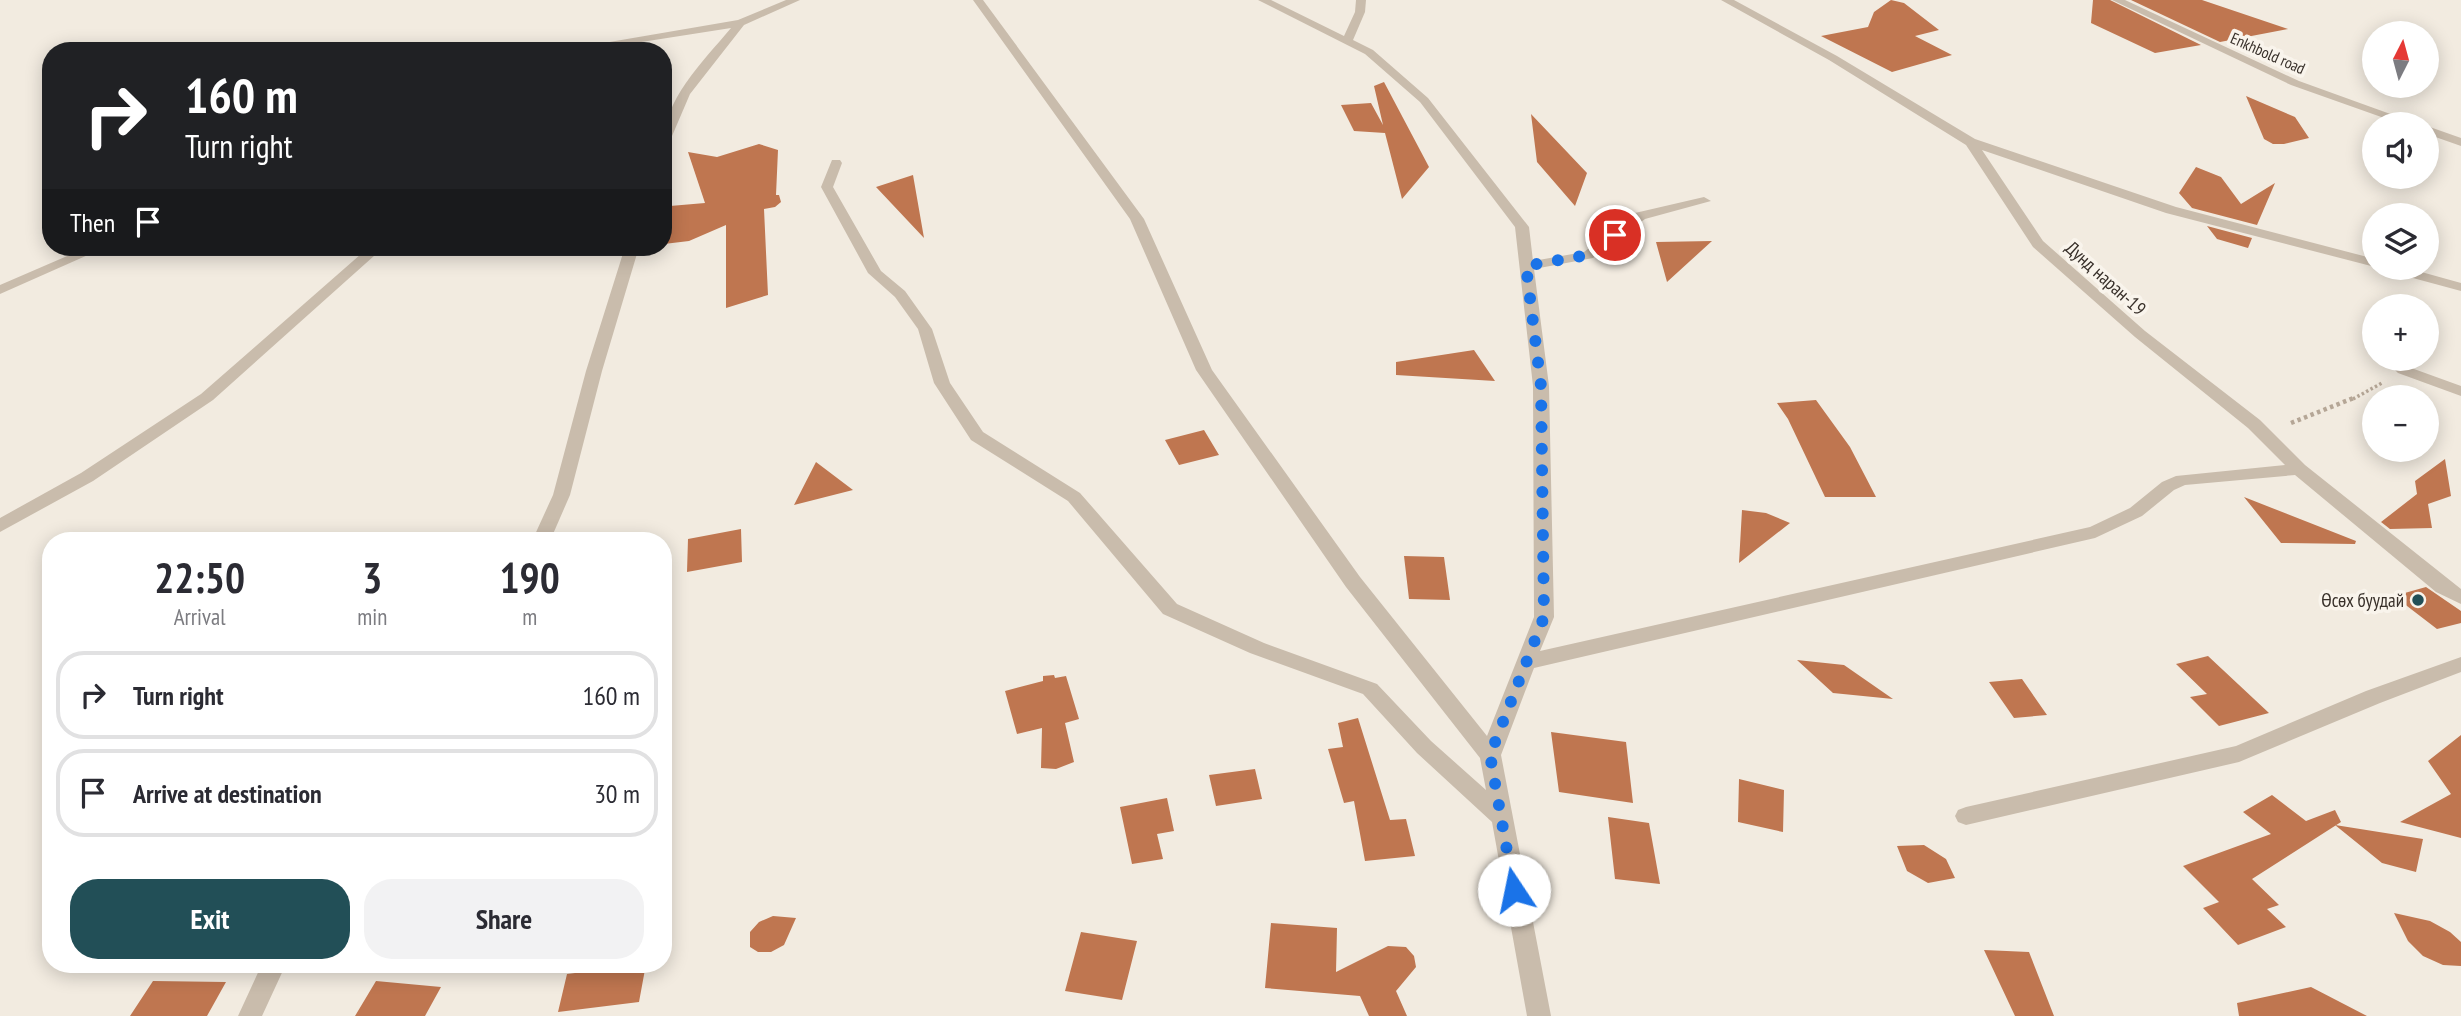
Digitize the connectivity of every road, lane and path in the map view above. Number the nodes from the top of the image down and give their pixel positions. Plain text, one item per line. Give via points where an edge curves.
1 (795, 0) edge
2 (978, 0) edge
3 (1263, 0) edge
4 (1361, 0) edge
5 (1726, 0) edge
6 (2117, 0) edge
7 (740, 23) junction
8 (1347, 40) junction
9 (619, 42) edge
10 (2378, 112) edge
11 (672, 122) edge
12 (2439, 134) edge
13 (1971, 142) junction
14 (2461, 142) edge
15 (836, 163) dead end
16 (1704, 201) dead end
17 (78, 256) edge
18 (367, 256) edge
19 (629, 256) edge
20 (2362, 260) edge
21 (1526, 266) junction
22 (2438, 280) edge
23 (2461, 286) edge
24 (0, 290) edge
25 (2397, 374) joint
26 (2461, 391) edge
27 (2254, 424) junction
28 (2299, 469) junction
29 (0, 526) edge
30 (546, 532) edge
31 (2461, 597) edge
32 (1526, 662) junction
33 (2461, 664) edge
34 (1490, 755) junction
35 (1499, 815) junction
36 (1966, 816) dead end
37 (270, 973) edge
38 (250, 1016) edge
39 (1539, 1016) edge

1 - 7 street
2 - 34 street via 1137,219 1204,370 1353,582
3 - 8 street
4 - 8 street
5 - 13 street, Дунд наран-19
6 - 10 street, Enkhbold road via 2295,83
7 - 9 street
7 - 11 street via 684,93
8 - 21 street via 1369,52 1423,100 1522,227
12 - 14 street
13 - 20 street via 2171,210
13 - 27 street, Дунд наран-19 via 2038,244 2140,334
15 - 35 street via 827,187 875,273 900,294 925,329 942,383 977,436 1074,497 1170,609 1256,648 1370,689 1424,747
16 - 21 street via 1640,216 1588,255
17 - 24 street
18 - 29 street via 207,397 87,477
19 - 30 street via 570,468
21 - 32 street via 1541,386 1544,617
22 - 23 street
25 - 26 street
25 - 27 path via 2353,399 2275,430
27 - 28 street, Дунд наран-19
28 - 31 street, Дунд наран-19
28 - 32 street via 2182,480 2136,512 2095,532
32 - 34 street
33 - 36 street via 2239,754
34 - 35 street
35 - 39 street
37 - 38 street

